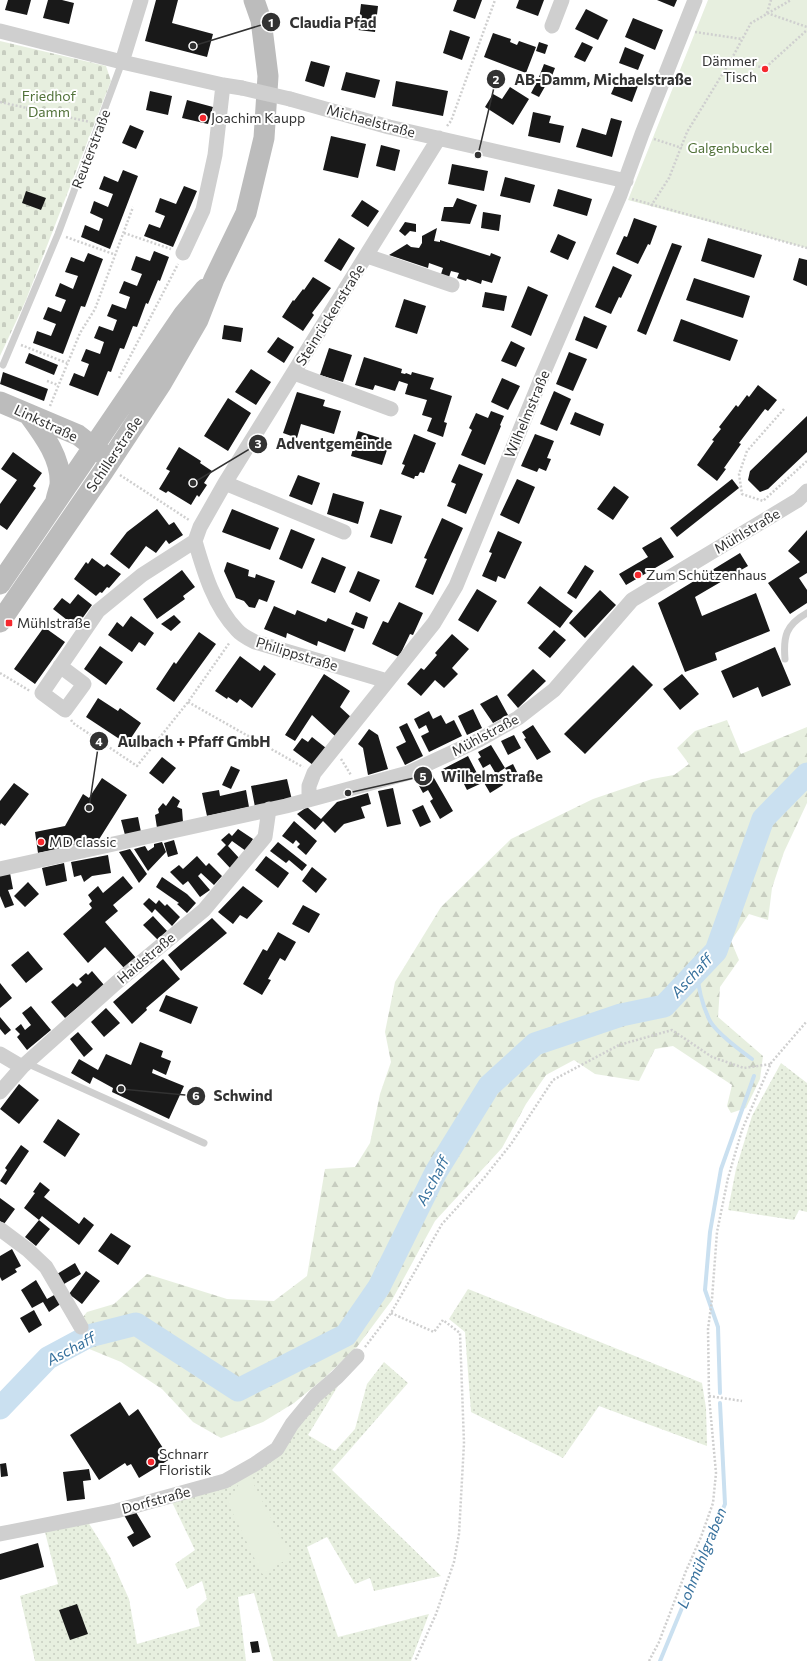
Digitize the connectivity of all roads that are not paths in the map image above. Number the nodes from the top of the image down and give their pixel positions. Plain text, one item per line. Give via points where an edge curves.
1 (141, 0) edge
2 (254, 0) edge
3 (562, 0) edge
4 (694, 0) edge
5 (552, 26) dead end
6 (0, 32) edge
7 (122, 62) junction
8 (223, 85) junction
9 (439, 138) junction
10 (626, 181) junction
11 (183, 253) road end
12 (367, 256) junction
13 (214, 279) junction
14 (452, 285) dead end
15 (3, 365) dead end
16 (294, 373) junction
17 (0, 402) edge
18 (391, 409) dead end
19 (29, 415) junction
20 (92, 447) junction
21 (114, 467) junction
22 (225, 483) junction
23 (807, 491) edge
24 (55, 504) junction
25 (344, 532) dead end
26 (197, 534) junction
27 (0, 584) edge
28 (807, 613) edge
29 (0, 622) edge
30 (785, 659) dead end
31 (60, 666) junction
32 (387, 680) junction
33 (309, 799) junction
34 (269, 809) junction
35 (0, 869) edge
36 (0, 1054) edge
37 (26, 1063) junction
38 (0, 1092) edge
39 (204, 1143) dead end
40 (0, 1230) edge
41 (81, 1327) dead end
42 (357, 1356) road end
43 (0, 1534) edge

1 - 7 street
2 - 13 main road, Schillerstraße via 261,20 268,76 264,138 246,213
3 - 5 street
4 - 10 street, Wilhelmstraße
6 - 7 street, Michaelstraße
7 - 8 street, Michaelstraße
7 - 15 lane, Reuterstraße via 58,234
8 - 9 street, Michaelstraße, bridge via 290,99 389,127
8 - 11 street via 215,155 203,210
9 - 10 street, Michaelstraße
9 - 12 street, Steinrückenstraße
10 - 32 street, Wilhelmstraße via 456,586 434,624
12 - 14 street, Steinrückenstraße
12 - 16 street, Steinrückenstraße
13 - 20 main road, Schillerstraße via 184,314
13 - 21 main road, Schillerstraße via 198,320
16 - 18 street, Steinrückenstraße
16 - 22 street, Steinrückenstraße
17 - 19 main road, Linkstraße
19 - 20 main road, Linkstraße via 78,435
19 - 24 main road via 47,441 59,471 60,485
20 - 21 main road, Linkstraße
20 - 24 main road, Schillerstraße
21 - 29 main road, Schillerstraße
22 - 25 street
22 - 26 street, Steinrückenstraße
23 - 33 street, Mühlstraße via 798,500 632,600 554,690 518,718 479,740 408,773
24 - 27 main road, Schillerstraße
26 - 31 street, Steinrückenstraße via 98,611
26 - 32 street, Philippstraße via 205,575 221,609 238,631 255,642
28 - 30 lane via 793,622 787,633 784,645
31 - 31 street, Steinrückenstraße via 84,684 65,710 42,693
32 - 33 street, Wilhelmstraße via 314,773
33 - 34 street, Mühlstraße
34 - 35 street, Mühlstraße
34 - 37 street, Haidstraße via 265,837 204,910 116,983
36 - 37 street
37 - 38 street, Haidstraße
37 - 39 lane
40 - 41 street via 46,1267
42 - 43 street, Dorfstraße via 338,1378 315,1396 292,1424 277,1449 225,1482 116,1511

